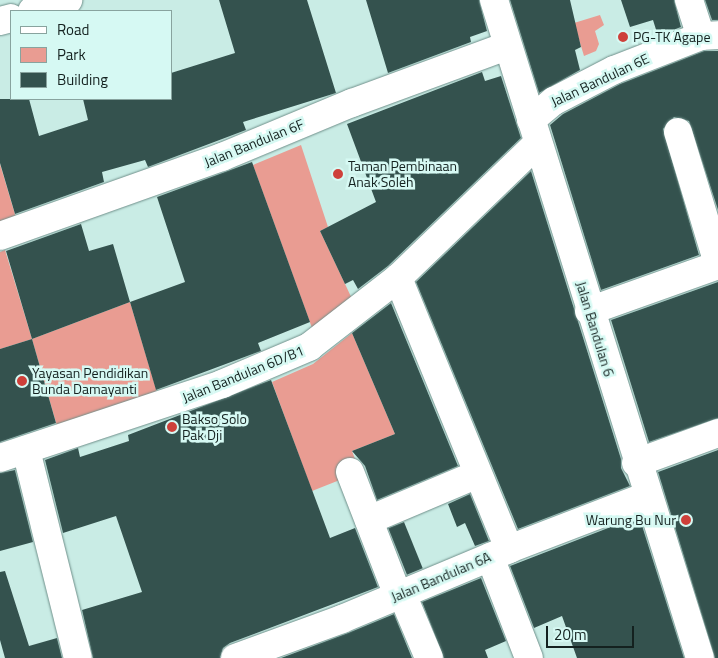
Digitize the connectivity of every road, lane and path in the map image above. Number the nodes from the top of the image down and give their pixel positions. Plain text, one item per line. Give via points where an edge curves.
1 (68, 0) edge
2 (494, 0) edge
3 (689, 0) edge
4 (35, 10) edge
5 (709, 36) edge
6 (507, 46) junction
7 (534, 132) junction
8 (678, 132) dead end
9 (0, 236) edge
10 (718, 264) edge
11 (398, 278) junction
12 (589, 310) junction
13 (718, 433) edge
14 (26, 450) junction
15 (0, 458) edge
16 (636, 462) junction
17 (350, 472) dead end
18 (478, 474) junction
19 (647, 496) junction
20 (369, 520) junction
21 (499, 553) junction
22 (400, 595) junction
23 (78, 658) edge
24 (235, 658) edge
25 (429, 658) edge
26 (528, 658) edge
27 (700, 658) edge

1 - 4 street
2 - 6 street, Jalan Bandulan 6
3 - 5 street
5 - 7 street, Jalan Bandulan 6E via 614,70 554,101
6 - 7 street, Jalan Bandulan 6
6 - 9 street, Jalan Bandulan 6F via 352,103 222,157
7 - 11 street, Jalan Bandulan 6D/B1
7 - 12 street, Jalan Bandulan 6
8 - 10 street
10 - 12 street
11 - 14 street, Jalan Bandulan 6D/B1 via 309,348 214,387
11 - 18 street
12 - 16 street, Jalan Bandulan 6
13 - 16 street
14 - 15 street, Jalan Bandulan 6D/B1
14 - 23 street
16 - 19 street, Jalan Bandulan 6
17 - 20 street
18 - 20 street
18 - 21 street
19 - 21 street, Jalan Bandulan 6A
19 - 27 street, Jalan Bandulan 6
20 - 22 street
21 - 22 street, Jalan Bandulan 6A
21 - 26 street
22 - 24 street, Jalan Bandulan 6A
22 - 25 street

